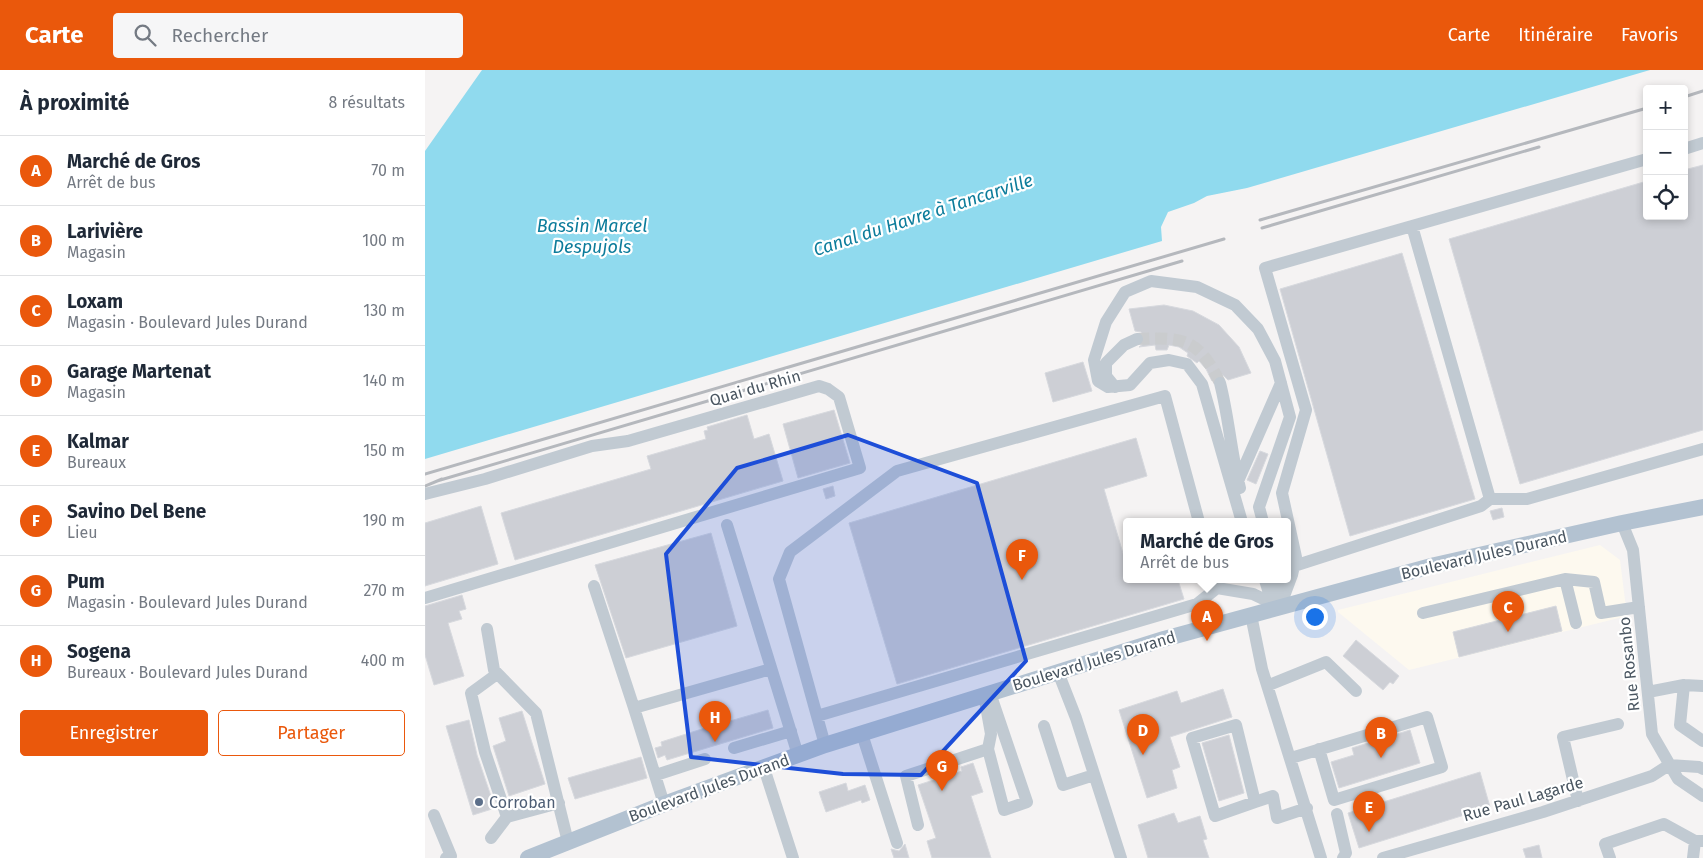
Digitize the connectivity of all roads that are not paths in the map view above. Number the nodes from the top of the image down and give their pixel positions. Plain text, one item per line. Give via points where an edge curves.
1 (1703, 143) edge
2 (1688, 148) edge
3 (1643, 160) edge
4 (1412, 226) junction
5 (1137, 339) tunnel mouth
6 (1221, 382) tunnel mouth
7 (1281, 384) junction
8 (1115, 387) junction
9 (1703, 449) edge
10 (1238, 481) junction
11 (425, 494) edge
12 (1490, 499) junction
13 (1703, 507) edge
14 (1198, 518) edge
15 (1241, 518) edge
16 (1248, 518) edge
17 (1262, 518) edge
18 (1287, 518) edge
19 (1621, 522) junction
20 (727, 525) dead end
21 (1291, 534) edge
22 (1294, 566) junction
23 (1291, 571) edge
24 (1565, 579) junction
25 (1261, 583) edge
26 (1266, 583) edge
27 (1277, 583) edge
28 (1284, 583) edge
29 (1216, 584) edge
30 (594, 586) dead end
31 (425, 598) edge
32 (1273, 603) junction
33 (1639, 607) junction
34 (1423, 613) dead end
35 (1251, 615) junction
36 (1576, 623) dead end
37 (487, 629) dead end
38 (771, 669) junction
39 (1058, 672) junction
40 (497, 674) junction
41 (1269, 685) junction
42 (1683, 685) junction
43 (1703, 686) edge
44 (1356, 691) dead end
45 (1648, 692) junction
46 (987, 694) junction
47 (634, 708) junction
48 (817, 716) junction
49 (1617, 724) dead end
50 (1044, 726) dead end
51 (791, 732) junction
52 (862, 734) junction
53 (1703, 741) edge
54 (825, 745) junction
55 (734, 748) dead end
56 (987, 749) junction
57 (1319, 749) junction
58 (798, 755) junction
59 (1291, 758) junction
60 (705, 759) dead end
61 (1669, 765) junction
62 (764, 768) junction
63 (1703, 769) edge
64 (1094, 774) junction
65 (656, 776) junction
66 (1703, 796) edge
67 (1578, 801) junction
68 (1255, 802) junction
69 (559, 803) junction
70 (664, 804) junction
71 (1307, 808) junction
72 (1337, 814) dead end
73 (434, 815) dead end
74 (507, 817) junction
75 (918, 825) dead end
76 (491, 838) dead end
77 (1699, 841) edge
78 (568, 842) junction
79 (897, 843) dead end
80 (446, 858) edge
81 (528, 858) edge
82 (793, 858) edge
83 (1121, 858) edge
84 (1321, 858) edge
85 (1343, 858) edge
86 (1383, 858) edge
87 (1610, 858) edge
88 (1693, 858) edge

1 - 2 street
3 - 4 street
4 - 12 street
4 - 18 street via 1265,268 1306,410 1282,493
5 - 8 street via 1124,345 1106,363 1107,376
6 - 10 street
7 - 8 street via 1275,362 1258,329 1235,305 1197,287 1151,281 1125,292 1105,322 1094,360 1098,381 1109,388
7 - 10 street
7 - 17 street via 1290,417 1259,507
8 - 15 street via 1130,385 1150,363 1169,360 1187,364 1202,384
9 - 12 street via 1527,499
10 - 16 street
11 - 31 street, Quai du Rhin via 592,446 628,441 819,386 828,388 839,397 860,468
12 - 22 street via 1481,506
13 - 19 main road, Boulevard Jules Durand
14 - 48 street via 1165,396 897,471 790,552 779,579
19 - 32 main road, Boulevard Jules Durand
19 - 33 street, Rue Rosanbo via 1633,550
20 - 38 street
21 - 22 street via 1296,557
22 - 23 street
24 - 33 street via 1594,582 1601,612
24 - 34 street
24 - 36 street
25 - 32 street
26 - 32 street
27 - 32 street
28 - 32 street
29 - 32 street
29 - 48 street via 1197,604
30 - 47 street
32 - 35 main road, Boulevard Jules Durand
33 - 45 street, Rue Rosanbo
35 - 39 main road, Boulevard Jules Durand
35 - 41 street via 1262,669
37 - 40 street
38 - 47 street
38 - 51 street
39 - 46 main road, Boulevard Jules Durand
39 - 64 street
40 - 69 street via 536,713
40 - 74 street via 471,693 485,752
41 - 44 street via 1326,662
41 - 59 street
42 - 43 street
42 - 45 street
42 - 53 street via 1680,725
45 - 61 street, Rue Rosanbo via 1652,734
46 - 52 main road, Boulevard Jules Durand
46 - 56 street via 991,734
46 - 56 street via 1027,802 1003,810
47 - 65 street
48 - 54 street
49 - 67 street via 1563,737
50 - 64 street via 1063,784
51 - 55 street
51 - 58 street
52 - 54 main road, Boulevard Jules Durand
52 - 79 street
54 - 58 main road, Boulevard Jules Durand
56 - 75 street via 906,776
57 - 57 street via 1427,717 1442,767 1334,800
57 - 59 street
58 - 62 main road, Boulevard Jules Durand
59 - 71 street
60 - 65 street
61 - 63 street
61 - 66 street, Rue Rosanbo via 1678,779
61 - 67 street, Rue Paul Lagarde via 1652,776
62 - 70 main road, Boulevard Jules Durand
62 - 82 street
64 - 83 street
65 - 70 street
67 - 86 street, Rue Paul Lagarde
68 - 68 street via 1236,725 1192,738 1215,816
68 - 71 street via 1273,796 1277,818
69 - 74 street
69 - 78 street
70 - 78 main road, Boulevard Jules Durand
71 - 84 street
72 - 85 street via 1345,853
73 - 80 street via 451,856
74 - 76 street
77 - 87 street via 1664,824 1605,844
77 - 88 street
78 - 81 main road, Boulevard Jules Durand

